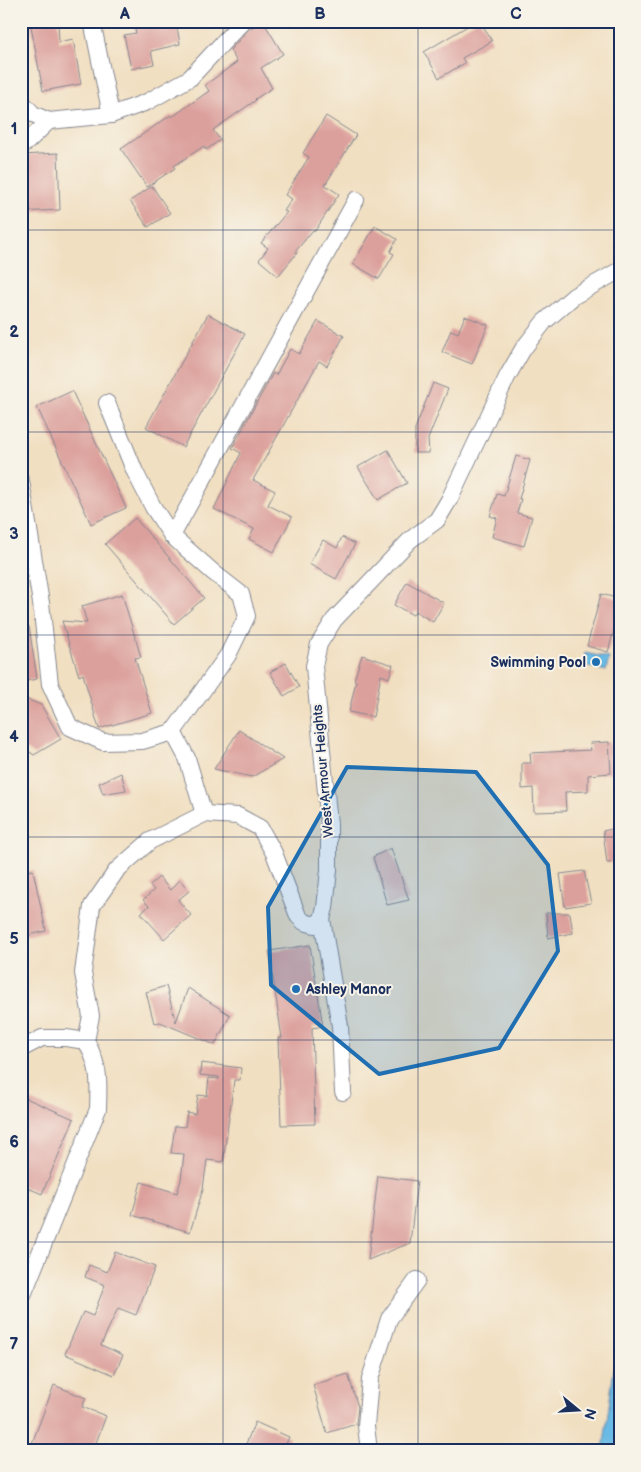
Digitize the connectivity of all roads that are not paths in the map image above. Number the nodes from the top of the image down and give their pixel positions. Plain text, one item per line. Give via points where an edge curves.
1 (92, 21) edge
2 (243, 21) edge
3 (21, 101) edge
4 (111, 115) junction
5 (48, 121) junction
6 (21, 144) edge
7 (356, 200) dead end
8 (620, 270) edge
9 (107, 403) dead end
10 (21, 481) edge
11 (172, 536) junction
12 (173, 732) junction
13 (204, 814) junction
14 (322, 919) junction
15 (86, 1041) junction
16 (21, 1049) edge
17 (343, 1092) dead end
18 (417, 1280) dead end
19 (21, 1300) edge
20 (369, 1451) edge

1 - 4 street
2 - 4 street via 190,78 147,102
3 - 5 street via 33,114
4 - 5 street
5 - 6 street
7 - 11 street
8 - 14 street, West Armour Heights via 574,296 544,322 507,377 437,520 410,540 334,620 319,644 314,666 329,824 329,870
9 - 11 street via 135,472
10 - 12 street via 41,603 50,684 70,726 103,742 142,741
11 - 12 street via 241,594 247,616 228,656
12 - 13 street via 187,758
13 - 14 street via 238,816 260,828 274,854 298,916 315,925
13 - 15 street via 150,841 117,870 92,906 83,973 91,1016
14 - 17 street, West Armour Heights via 340,1026
15 - 16 street via 42,1038
15 - 19 street via 95,1057 100,1077 98,1109
18 - 20 street via 390,1319 370,1379 366,1426

